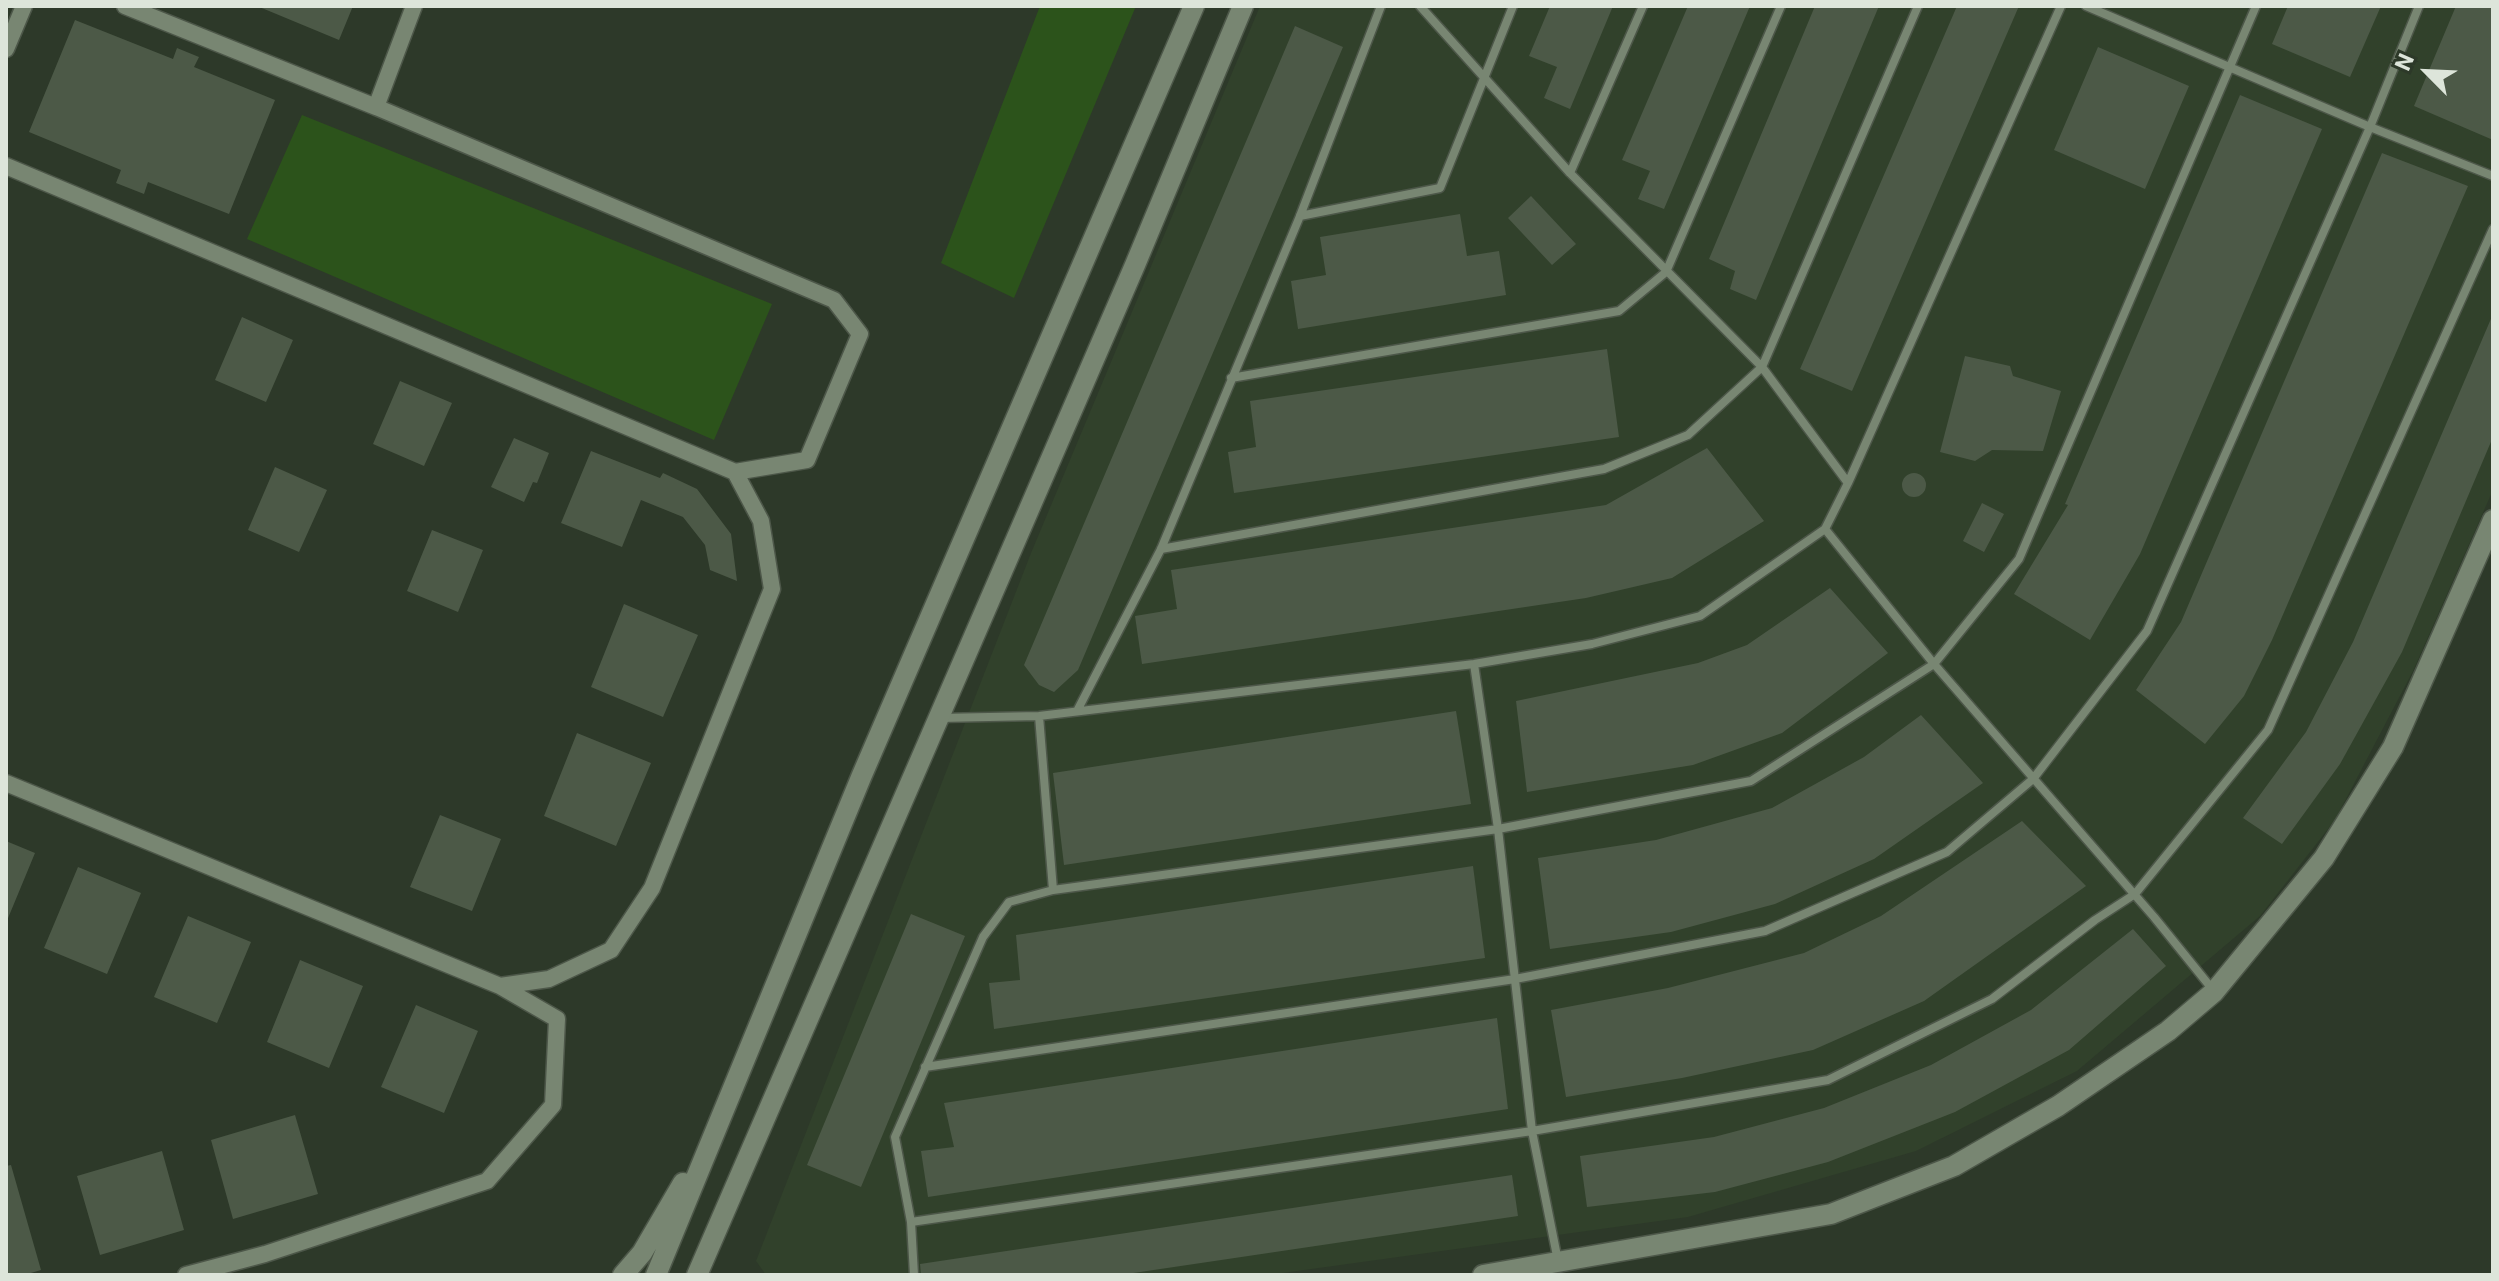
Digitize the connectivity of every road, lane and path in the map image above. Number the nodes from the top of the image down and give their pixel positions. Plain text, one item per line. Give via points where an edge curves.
1 (24, 6) edge
2 (125, 6) edge
3 (414, 6) edge
4 (1194, 6) edge
5 (1243, 6) edge
6 (1381, 6) edge
7 (1420, 6) edge
8 (1513, 6) edge
9 (1643, 6) edge
10 (1781, 6) edge
11 (1918, 6) edge
12 (2061, 6) edge
13 (2086, 6) edge
14 (2256, 6) edge
15 (2419, 6) edge
16 (6, 49) edge
17 (2232, 66) junction
18 (1486, 77) junction
19 (376, 107) junction
20 (2370, 127) junction
21 (6, 166) edge
22 (1570, 173) junction
23 (2493, 176) edge
24 (1300, 216) junction
25 (2493, 229) edge
26 (1666, 272) junction
27 (1762, 367) junction
28 (1231, 378) junction
29 (735, 472) junction
30 (1848, 483) junction
31 (2493, 520) edge
32 (1825, 529) junction
33 (1161, 549) junction
34 (1474, 664) junction
35 (1934, 664) junction
36 (1077, 711) junction
37 (1039, 716) junction
38 (939, 718) junction
39 (2033, 779) junction
40 (6, 783) edge
41 (1498, 829) junction
42 (1053, 890) junction
43 (2135, 894) junction
44 (1515, 979) junction
45 (500, 986) junction
46 (2214, 992) junction
47 (925, 1067) junction
48 (720, 1121) junction
49 (1532, 1131) junction
50 (911, 1222) junction
51 (1558, 1262) junction
52 (186, 1275) edge
53 (623, 1275) edge
54 (656, 1275) edge
55 (697, 1275) edge
56 (914, 1275) edge
57 (1483, 1275) edge

1 - 16 street
2 - 19 street
3 - 19 street
4 - 48 street via 862,775
5 - 38 street
6 - 24 lane
7 - 18 lane
8 - 18 lane
9 - 22 lane
10 - 26 lane
11 - 27 lane
12 - 30 lane
13 - 17 lane
14 - 17 lane
15 - 20 lane
17 - 20 lane
17 - 35 lane via 2019,559
18 - 22 lane
18 - 24 lane via 1440,188
19 - 29 street via 834,300 860,334 807,460
20 - 23 lane
20 - 39 lane via 2147,631
21 - 29 street
22 - 26 lane
24 - 28 lane
25 - 43 lane via 2268,730
26 - 27 lane
26 - 28 lane via 1619,311
27 - 30 lane
27 - 33 lane via 1688,435 1604,469
28 - 33 lane
29 - 45 street via 761,521 772,589 652,888 611,950 549,979
30 - 32 lane
31 - 46 street via 2393,747 2324,858
32 - 34 lane via 1700,616 1592,644
32 - 35 lane
33 - 36 lane
34 - 36 lane
34 - 41 lane
35 - 39 lane
35 - 41 lane via 1751,781
36 - 37 lane
37 - 38 lane
37 - 42 lane
38 - 55 street
39 - 43 lane
39 - 44 lane via 1947,852 1765,931
40 - 45 street
41 - 42 lane
41 - 44 lane
42 - 47 lane via 1009,902 983,937
43 - 46 lane
43 - 49 lane via 1992,999 1828,1080
44 - 47 lane
44 - 49 lane
45 - 52 street via 557,1019 553,1105 487,1181
46 - 51 street via 2168,1031 2058,1106 1954,1166 1831,1214
47 - 50 lane via 895,1137
48 - 53 street via 642,1253
48 - 54 street
49 - 50 lane
49 - 51 lane
50 - 56 lane
51 - 57 street

